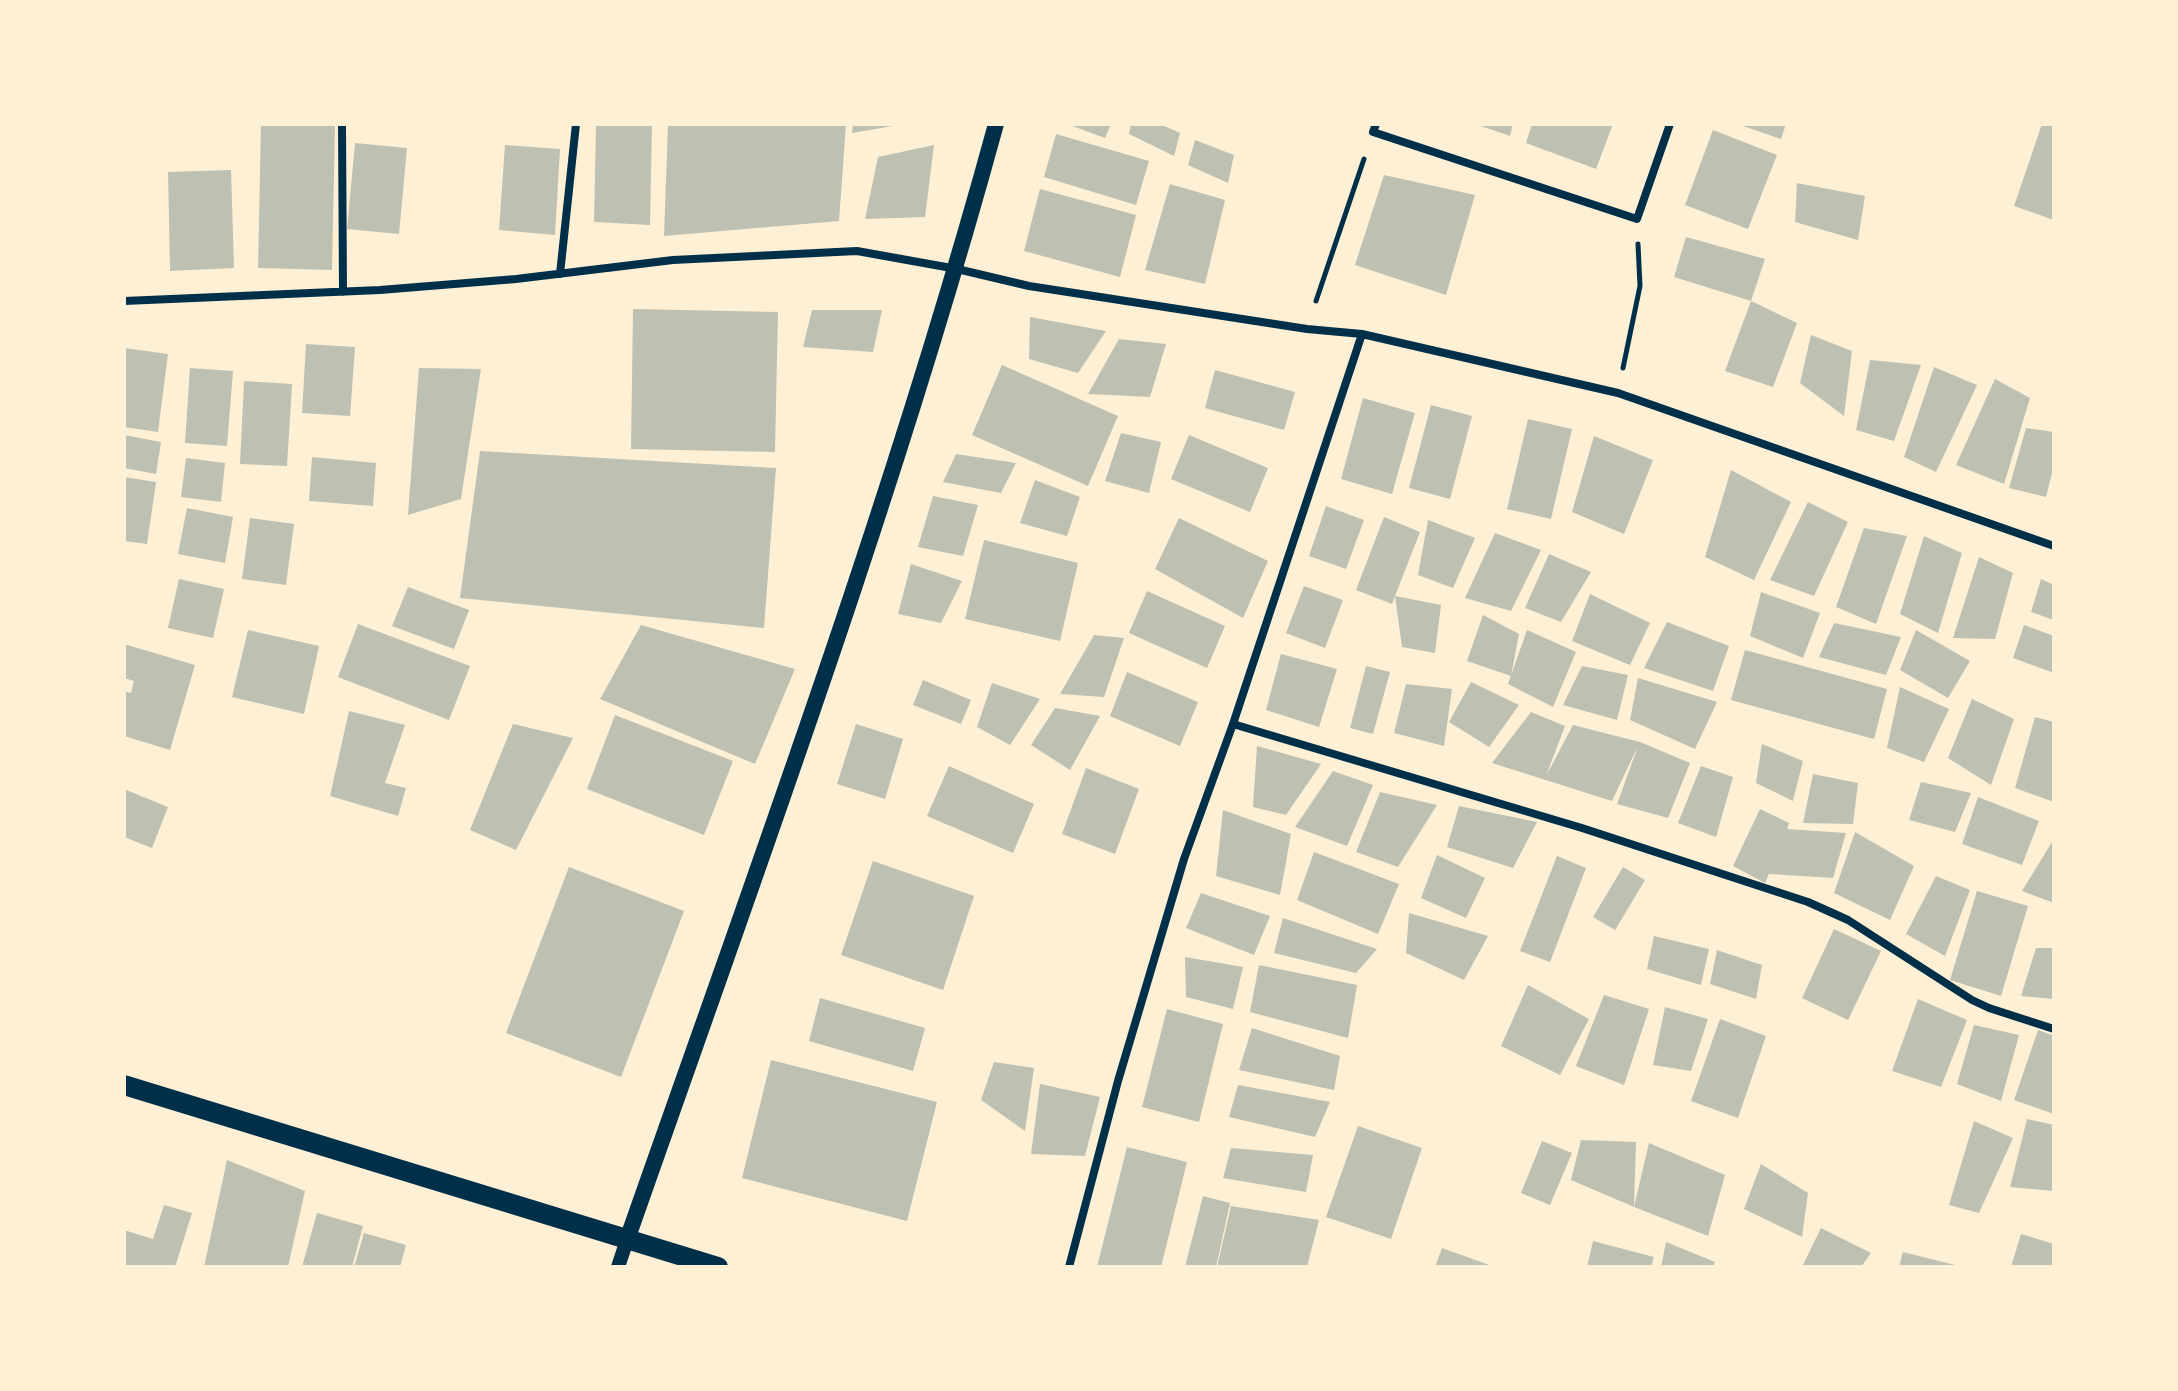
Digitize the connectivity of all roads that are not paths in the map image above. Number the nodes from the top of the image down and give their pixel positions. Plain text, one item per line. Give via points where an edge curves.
1 (342, 124) edge
2 (576, 124) edge
3 (996, 124) edge
4 (1670, 124) edge
5 (1374, 128) edge
6 (957, 269) junction
7 (560, 274) junction
8 (343, 292) junction
9 (124, 301) edge
10 (1362, 334) junction
11 (2054, 546) edge
12 (1233, 724) junction
13 (2054, 1029) edge
14 (124, 1085) edge
15 (628, 1237) junction
16 (618, 1267) edge
17 (718, 1267) edge
18 (1069, 1267) edge

1 - 8 street
2 - 7 street
3 - 6 main road
4 - 5 street via 1637,219
6 - 7 street via 857,251 673,260
6 - 10 street via 1029,286
6 - 15 main road via 829,665
7 - 8 street
8 - 9 street
10 - 11 street via 1618,393
10 - 12 street
12 - 13 street via 1808,902 1848,920 1972,1000
12 - 18 street via 1184,859
14 - 15 main road
15 - 16 street
15 - 17 main road

